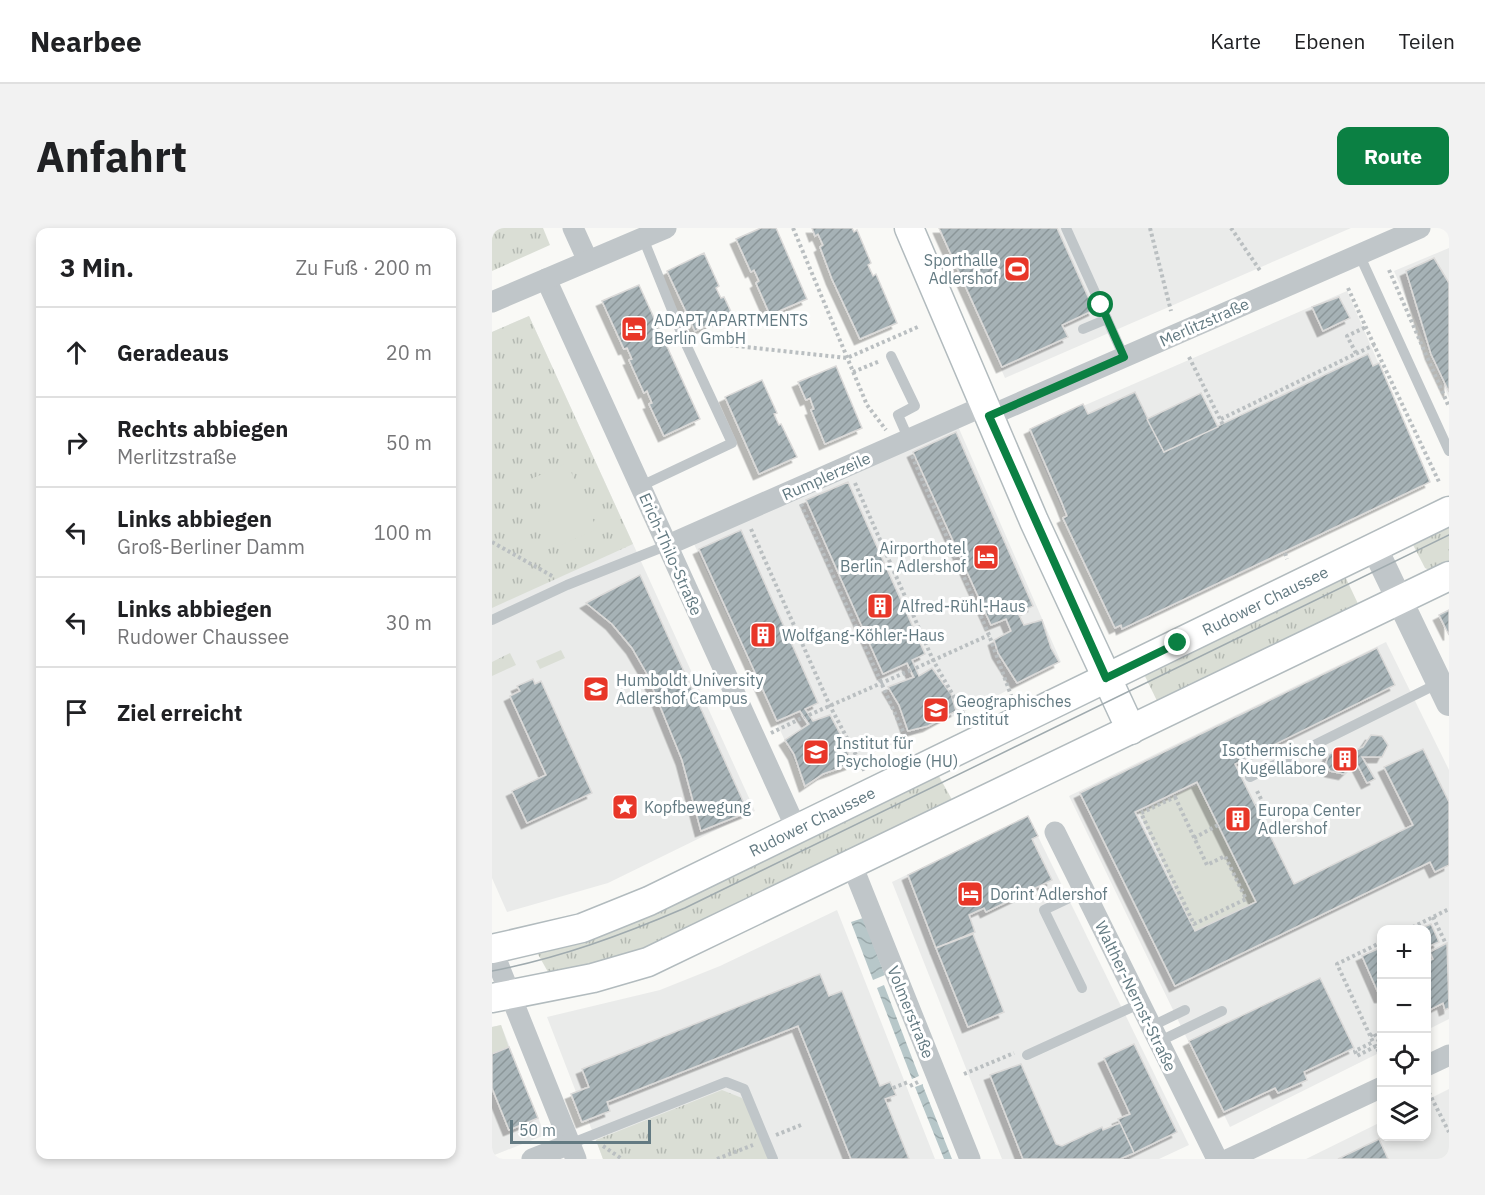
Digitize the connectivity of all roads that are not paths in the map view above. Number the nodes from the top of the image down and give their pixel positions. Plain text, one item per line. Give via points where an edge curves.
1 (573, 228) edge
2 (666, 228) edge
3 (909, 228) edge
4 (1066, 228) edge
5 (1420, 228) edge
6 (643, 238) junction
7 (1359, 254) junction
8 (588, 261) junction
9 (546, 279) junction
10 (492, 302) edge
11 (1107, 319) junction
12 (1083, 329) dead end
13 (891, 356) road end
14 (1124, 357) junction
15 (987, 411) junction
16 (904, 442) junction
17 (1449, 451) edge
18 (641, 486) junction
19 (1449, 511) edge
20 (668, 545) junction
21 (1374, 547) junction
22 (1449, 576) edge
23 (1400, 599) junction
24 (492, 620) edge
25 (1106, 678) junction
26 (1444, 692) edge
27 (1131, 730) junction
28 (1250, 777) road end
29 (796, 828) junction
30 (1054, 832) dead end
31 (852, 865) junction
32 (1084, 891) junction
33 (492, 949) edge
34 (1082, 988) dead end
35 (502, 997) edge
36 (1139, 1004) junction
37 (1185, 1010) dead end
38 (1222, 1011) dead end
39 (1154, 1034) junction
40 (1027, 1055) road end
41 (1449, 1055) edge
42 (1431, 1064) edge
43 (1377, 1089) edge
44 (573, 1151) edge
45 (1230, 1158) edge
46 (532, 1159) edge
47 (773, 1159) edge
48 (970, 1159) edge

1 - 8 street
2 - 6 street
3 - 15 main road
4 - 11 lane
5 - 7 street, Merlitzstraße
6 - 8 street
6 - 18 lane via 684,340 732,443
7 - 14 street, Merlitzstraße
7 - 17 lane
8 - 9 street
9 - 10 street
9 - 18 street, Erich-Thilo-Straße
11 - 12 lane
11 - 14 lane
13 - 16 lane via 915,406 898,415
14 - 15 street, Merlitzstraße
15 - 16 street, Rumplerzeile
15 - 25 main road
16 - 20 street, Rumplerzeile
18 - 20 street, Erich-Thilo-Straße
19 - 21 main road, Rudower Chaussee
20 - 24 lane
20 - 29 street, Erich-Thilo-Straße
21 - 23 street
21 - 25 main road, Rudower Chaussee
22 - 23 main road
23 - 26 street
23 - 27 main road
25 - 27 main road
25 - 29 main road, Rudower Chaussee
26 - 28 lane
27 - 31 main road
29 - 33 main road, Rudower Chaussee via 604,921
30 - 32 street, Walther-Nernst-Straße
31 - 35 main road via 648,962
31 - 48 street, Volmerstraße
32 - 34 lane via 1044,910
32 - 36 street, Walther-Nernst-Straße
33 - 35 street
35 - 44 street
36 - 39 street, Walther-Nernst-Straße
36 - 40 lane
37 - 39 lane
38 - 39 lane
39 - 45 street, Walther-Nernst-Straße
41 - 42 street
43 - 45 street
44 - 46 street
44 - 47 lane via 726,1082 744,1089

